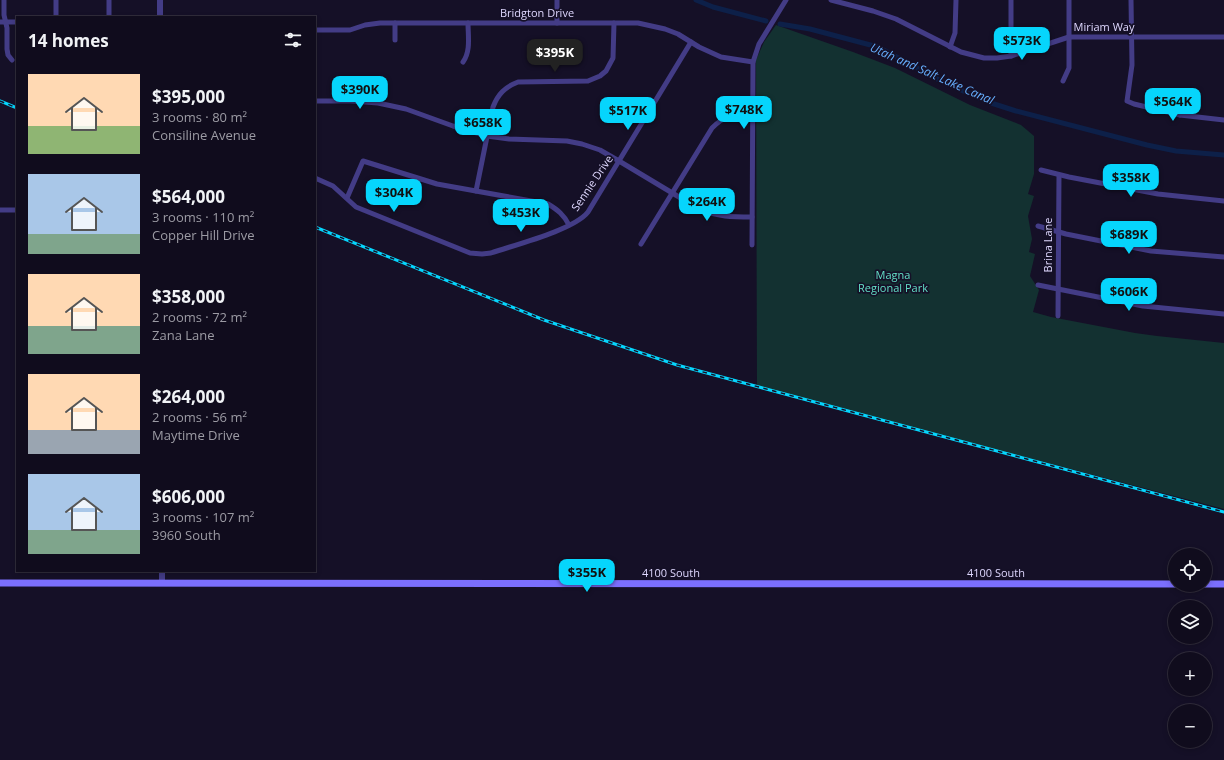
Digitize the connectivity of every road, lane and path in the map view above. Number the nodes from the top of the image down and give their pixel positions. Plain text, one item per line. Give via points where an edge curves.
1 (4, 0) edge
2 (56, 0) edge
3 (108, 0) edge
4 (160, 0) edge
5 (557, 0) edge
6 (786, 0) edge
7 (831, 0) edge
8 (956, 0) edge
9 (1011, 0) edge
10 (1069, 0) edge
11 (1131, 0) edge
12 (56, 16) edge
13 (109, 16) edge
14 (160, 16) edge
15 (2, 22) edge
16 (16, 22) edge
17 (395, 23) junction
18 (468, 23) junction
19 (557, 23) junction
20 (614, 23) junction
21 (316, 30) edge
22 (1224, 36) edge
23 (1069, 37) junction
24 (1132, 37) junction
25 (395, 40) dead end
26 (691, 42) junction
27 (950, 47) junction
28 (1011, 56) junction
29 (12, 60) dead end
30 (463, 62) dead end
31 (753, 62) junction
32 (1063, 81) dead end
33 (1183, 96) dead end
34 (316, 101) edge
35 (752, 112) junction
36 (1180, 115) junction
37 (1224, 120) edge
38 (487, 136) junction
39 (620, 161) junction
40 (1041, 170) dead end
41 (1059, 175) junction
42 (316, 178) edge
43 (476, 191) junction
44 (672, 192) junction
45 (347, 198) junction
46 (1224, 201) edge
47 (0, 210) edge
48 (16, 210) edge
49 (752, 217) junction
50 (569, 225) junction
51 (1038, 226) dead end
52 (1058, 231) junction
53 (642, 244) dead end
54 (752, 245) dead end
55 (1224, 257) edge
56 (1038, 285) dead end
57 (1058, 289) junction
58 (1224, 314) edge
59 (1058, 316) dead end
60 (162, 572) edge
61 (0, 583) edge
62 (162, 583) junction
63 (1168, 584) edge
64 (1212, 584) edge
65 (1224, 584) edge

1 - 15 street
2 - 12 street
3 - 13 street
4 - 14 street
5 - 19 street
6 - 31 street via 759,44
7 - 27 street, Miriam Way via 896,19
8 - 27 street via 955,33
9 - 28 street
10 - 23 street
11 - 24 street
15 - 16 street
15 - 29 street via 6,28 6,49
17 - 18 street, Bridgton Drive
17 - 21 street, Bridgton Drive via 365,24 350,30
17 - 25 street
18 - 19 street, Bridgton Drive
18 - 30 street via 468,50
19 - 20 street, Bridgton Drive
20 - 26 street, Bridgton Drive via 638,23 665,28
20 - 38 street via 613,58 606,71 588,81 529,81 510,85 496,97
22 - 24 street, Miriam Way
23 - 24 street, Miriam Way
23 - 28 street, Miriam Way
23 - 32 street via 1069,68
24 - 36 street via 1127,101
26 - 31 street, Bridgton Drive via 721,56
26 - 39 street, Sennie Drive
27 - 28 street, Miriam Way via 984,58
31 - 35 street
33 - 36 street
34 - 38 street via 378,103 406,109
35 - 44 street via 734,114 719,121
35 - 49 street
36 - 37 street
38 - 39 street via 567,141 600,150
38 - 43 street
39 - 44 street
39 - 50 street, Sennie Drive via 588,212 578,222
40 - 41 street
41 - 46 street via 1158,194
41 - 52 street, Brina Lane
42 - 45 street via 333,186
43 - 45 street via 437,184 363,161
43 - 50 street via 548,204 565,217
44 - 49 street via 711,214
44 - 53 street
45 - 50 street, Sennie Drive via 356,207 475,253 491,253
47 - 48 street
49 - 54 street
51 - 52 street
52 - 55 street via 1151,250
52 - 57 street, Brina Lane
56 - 57 street
57 - 58 street via 1158,308
57 - 59 street, Brina Lane
60 - 62 street
61 - 62 main road, 4100 South
62 - 63 main road, 4100 South
64 - 65 main road

